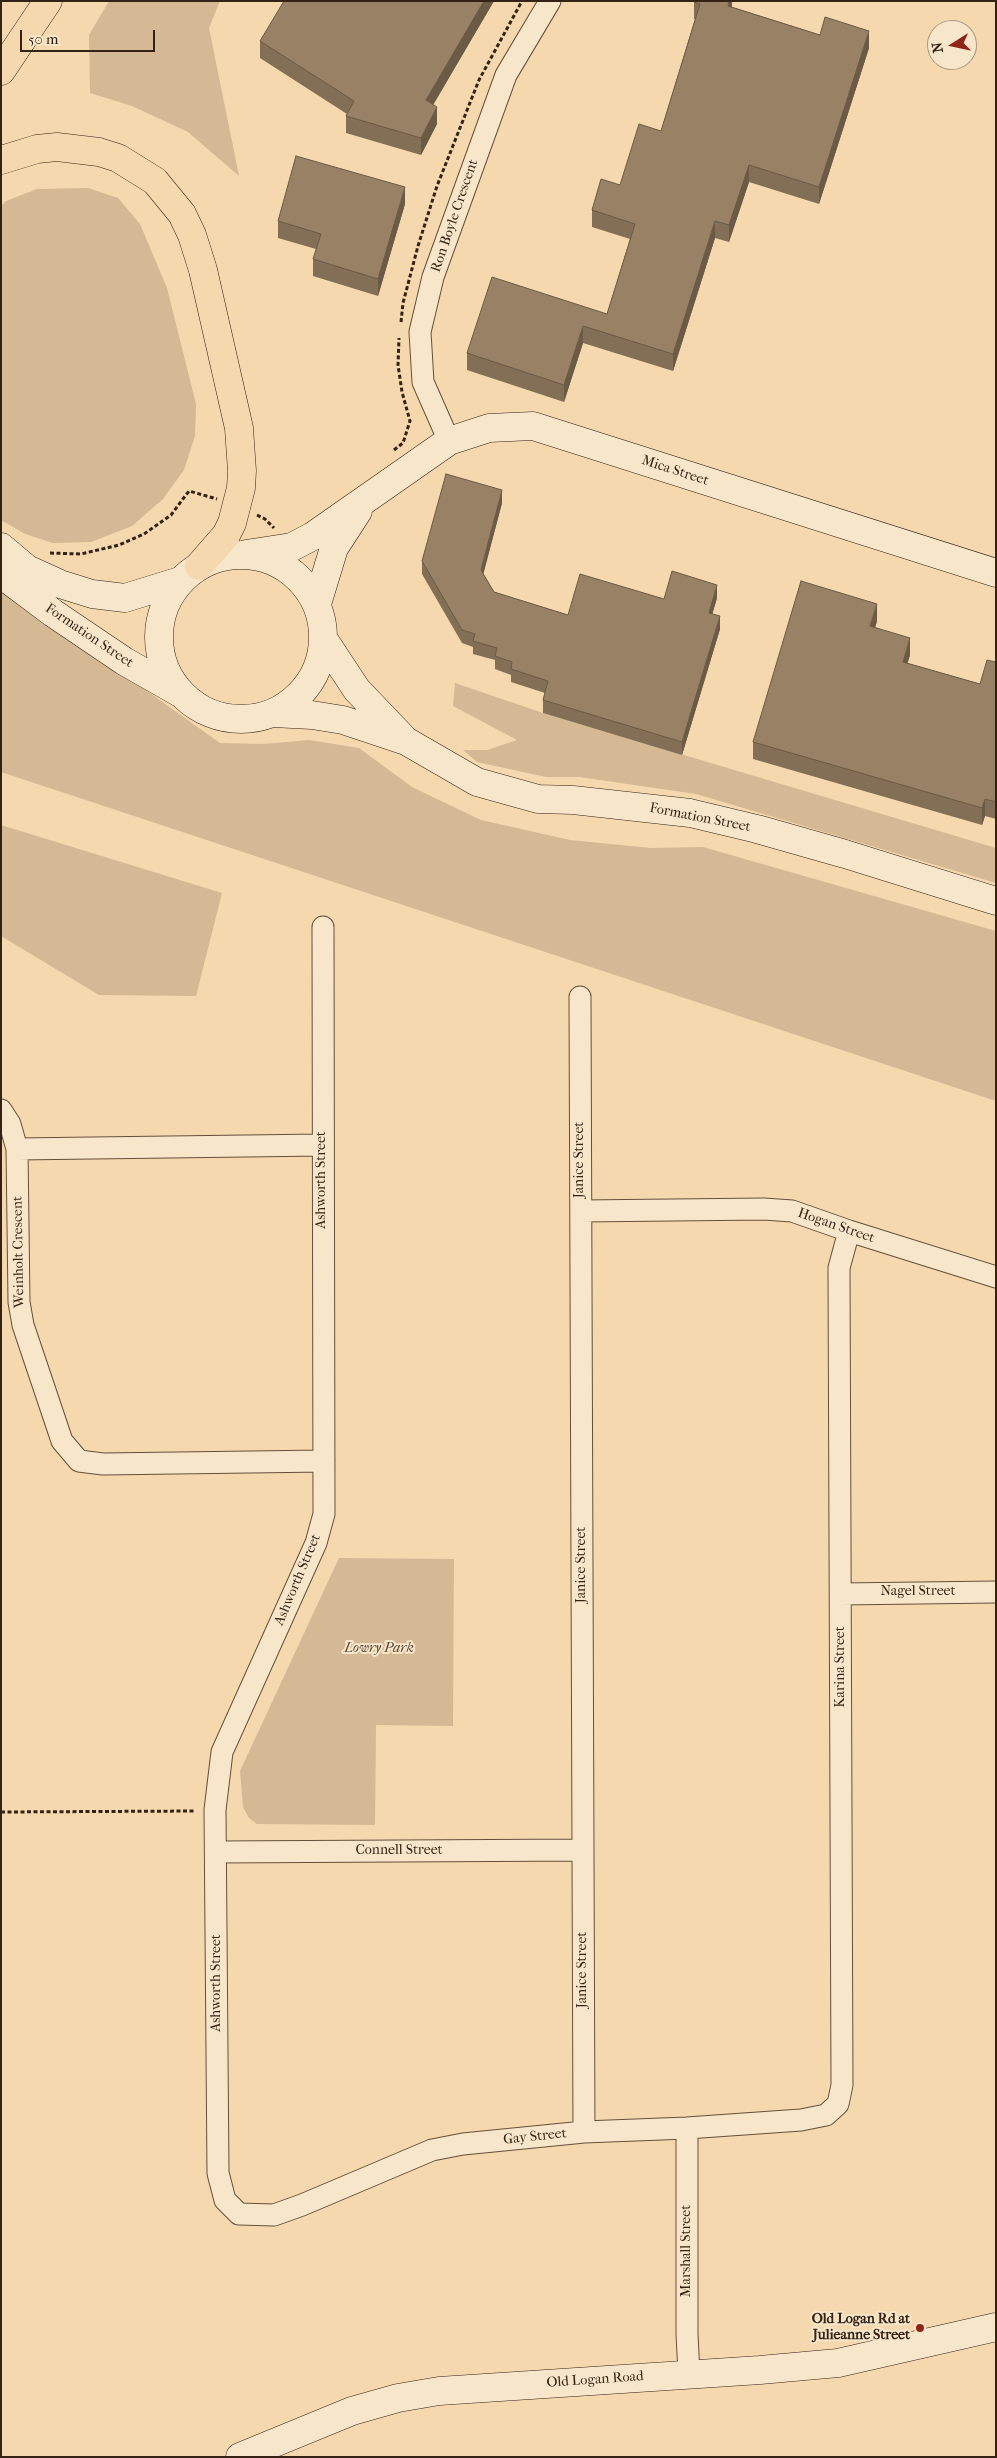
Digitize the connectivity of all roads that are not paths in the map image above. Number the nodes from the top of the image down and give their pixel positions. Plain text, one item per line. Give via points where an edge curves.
1 (48, 1) edge
2 (550, 1) edge
3 (1, 71) edge
4 (1, 160) edge
5 (449, 441) junction
6 (366, 499) junction
7 (1, 547) edge
8 (246, 554) junction
9 (190, 573) junction
10 (996, 573) edge
11 (1, 574) edge
12 (317, 604) junction
13 (324, 640) junction
14 (181, 693) junction
15 (273, 713) junction
16 (406, 742) junction
17 (996, 901) edge
18 (323, 927) dead end
19 (580, 997) dead end
20 (1, 1110) edge
21 (322, 1145) junction
22 (17, 1149) junction
23 (581, 1211) junction
24 (848, 1231) junction
25 (996, 1276) edge
26 (324, 1461) junction
27 (996, 1592) edge
28 (840, 1594) junction
29 (583, 1850) junction
30 (216, 1852) junction
31 (838, 2104) joint
32 (687, 2128) junction
33 (584, 2132) junction
34 (239, 2214) joint
35 (996, 2309) edge
36 (996, 2327) edge
37 (958, 2334) junction
38 (689, 2374) junction
39 (240, 2457) edge

1 - 3 highway
2 - 5 street, Ron Boyle Crescent via 506,76 436,268 420,332 423,382
4 - 9 highway via 37,149 57,147 99,152 137,168 155,180 170,197 192,234 239,428 242,471 238,505 226,535
5 - 6 main road, Mica Street
5 - 10 main road, Mica Street via 489,428 533,426
6 - 8 main road, Mica Street via 313,536 292,546
6 - 12 main road, Mica Street via 334,548
7 - 9 main road, Formation Street via 27,569 92,594 125,598
8 - 9 main road via 222,556
8 - 12 main road via 268,558 288,569 305,584
9 - 14 main road via 166,602 159,625 160,650 167,673
11 - 14 main road, Formation Street via 124,661
12 - 13 main road
13 - 15 main road via 320,663 309,684 293,701
13 - 16 main road, Formation Street via 357,690
14 - 15 main road via 201,709 224,718 249,720
15 - 16 main road, Formation Street via 343,720
16 - 17 main road, Formation Street via 477,782 538,800 573,800 690,813 845,854
18 - 21 street, Ashworth Street
19 - 23 street, Janice Street
20 - 22 street, Weinholt Crescent via 10,1124
21 - 22 street
21 - 26 street, Ashworth Street
22 - 26 street, Weinholt Crescent via 19,1302 23,1325 62,1442 79,1462
23 - 24 street, Hogan Street via 782,1210
23 - 29 street, Janice Street
24 - 25 street, Hogan Street
24 - 28 street, Karina Street via 839,1268
26 - 30 street, Ashworth Street via 324,1514 316,1543 222,1752 215,1810
27 - 28 street, Nagel Street
28 - 31 street, Karina Street via 842,2085
29 - 30 street, Connell Street
29 - 33 street, Janice Street
30 - 34 street, Ashworth Street via 218,2173 225,2200
31 - 32 street, Gay Street via 826,2115 802,2120
32 - 33 street, Gay Street
32 - 38 street, Marshall Street
33 - 34 street, Gay Street via 432,2150 274,2215
35 - 37 main road, Old Logan Road
36 - 37 main road, Old Logan Road
37 - 38 main road, Old Logan Road via 838,2363
38 - 39 main road, Old Logan Road via 439,2391 398,2398 352,2411

